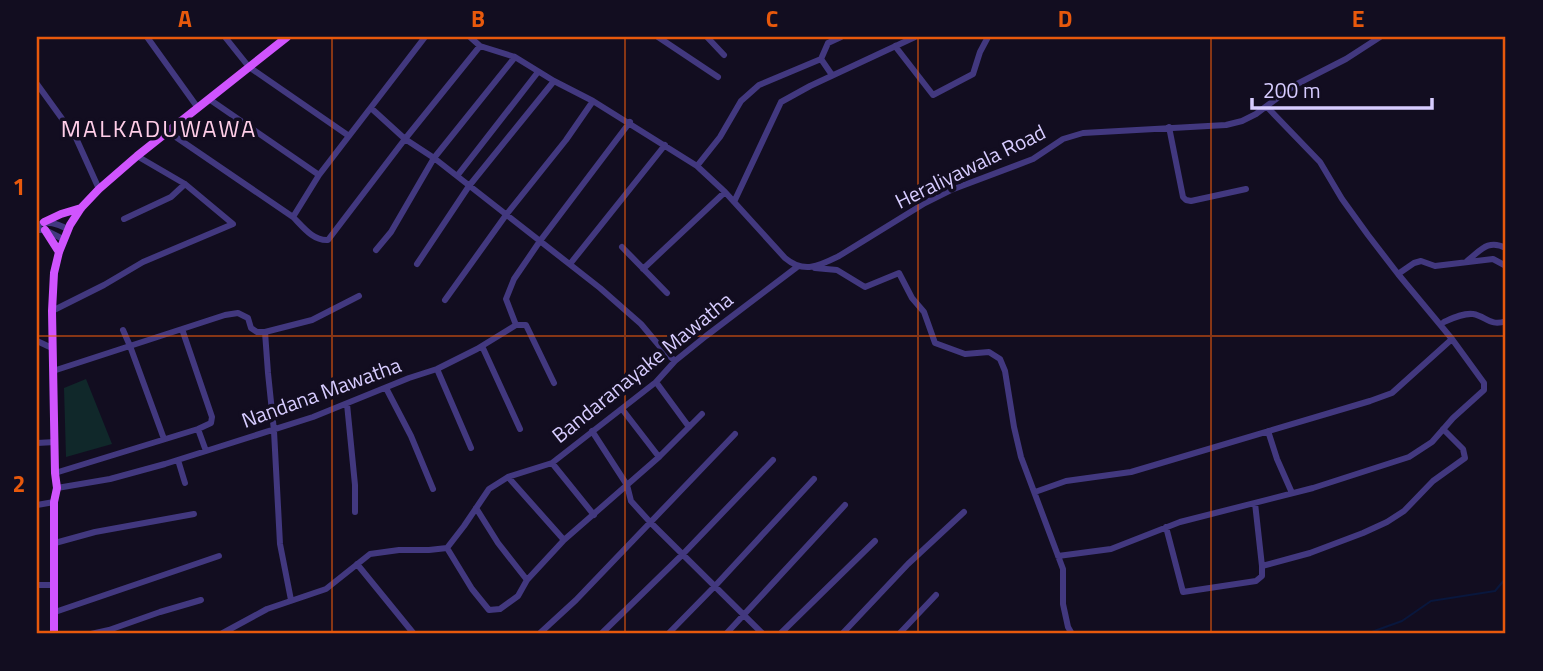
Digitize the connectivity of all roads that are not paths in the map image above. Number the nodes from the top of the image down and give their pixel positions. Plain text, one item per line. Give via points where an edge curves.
1 (147, 37) edge
2 (225, 37) edge
3 (285, 37) edge
4 (425, 37) edge
5 (470, 37) edge
6 (658, 37) edge
7 (707, 37) edge
8 (841, 37) edge
9 (915, 37) edge
10 (988, 37) edge
11 (1380, 37) edge
12 (480, 46) junction
13 (895, 46) junction
14 (724, 55) dead end
15 (515, 57) junction
16 (821, 59) junction
17 (249, 67) junction
18 (538, 72) junction
19 (832, 75) junction
20 (718, 77) dead end
21 (554, 81) junction
22 (37, 84) edge
23 (209, 99) junction
24 (593, 101) junction
25 (1267, 107) junction
26 (198, 108) junction
27 (371, 108) junction
28 (630, 122) junction
29 (1169, 127) junction
30 (167, 131) junction
31 (349, 136) junction
32 (405, 139) junction
33 (665, 145) junction
34 (137, 156) junction
35 (434, 158) junction
36 (697, 166) junction
37 (319, 175) junction
38 (457, 176) junction
39 (185, 184) junction
40 (470, 186) junction
41 (99, 189) junction
42 (1247, 189) dead end
43 (725, 192) junction
44 (734, 202) junction
45 (81, 208) junction
46 (506, 215) junction
47 (293, 217) junction
48 (124, 219) dead end
49 (40, 227) edge
50 (68, 229) junction
51 (64, 239) junction
52 (540, 241) junction
53 (622, 247) dead end
54 (1506, 248) edge
55 (376, 250) dead end
56 (59, 252) junction
57 (1466, 262) junction
58 (417, 264) dead end
59 (570, 264) junction
60 (1506, 266) edge
61 (797, 267) junction
62 (810, 267) junction
63 (643, 269) junction
64 (1398, 274) junction
65 (667, 292) dead end
66 (359, 296) dead end
67 (445, 300) dead end
68 (52, 311) junction
69 (1506, 321) edge
70 (1444, 322) dead end
71 (516, 325) junction
72 (182, 329) junction
73 (123, 330) dead end
74 (265, 332) junction
75 (1452, 339) junction
76 (37, 341) edge
77 (130, 346) junction
78 (482, 346) junction
79 (52, 348) junction
80 (675, 360) junction
81 (437, 369) junction
82 (53, 371) junction
83 (656, 382) junction
84 (554, 383) dead end
85 (386, 388) junction
86 (347, 404) junction
87 (622, 409) junction
88 (702, 414) dead end
89 (689, 427) junction
90 (198, 429) junction
91 (520, 429) dead end
92 (1443, 429) junction
93 (274, 431) junction
94 (592, 431) junction
95 (1268, 431) junction
96 (735, 434) dead end
97 (164, 439) junction
98 (55, 442) junction
99 (37, 443) edge
100 (471, 448) dead end
101 (206, 450) junction
102 (659, 457) junction
103 (178, 460) junction
104 (773, 460) dead end
105 (552, 463) junction
106 (55, 473) junction
107 (508, 477) junction
108 (814, 480) dead end
109 (185, 483) dead end
110 (627, 485) junction
111 (57, 488) junction
112 (433, 489) dead end
113 (1035, 492) junction
114 (1292, 493) junction
115 (54, 502) junction
116 (1255, 503) junction
117 (37, 505) edge
118 (845, 505) dead end
119 (476, 509) junction
120 (355, 512) dead end
121 (964, 512) dead end
122 (194, 514) dead end
123 (594, 514) junction
124 (650, 522) junction
125 (1166, 527) junction
126 (564, 540) junction
127 (875, 541) dead end
128 (55, 543) junction
129 (447, 548) junction
130 (683, 554) junction
131 (219, 556) dead end
132 (1058, 556) junction
133 (357, 564) junction
134 (1262, 566) junction
135 (527, 580) junction
136 (37, 585) edge
137 (54, 585) junction
138 (715, 586) junction
139 (936, 595) dead end
140 (201, 600) dead end
141 (291, 600) junction
142 (55, 612) junction
143 (744, 615) junction
144 (54, 634) edge
145 (90, 634) edge
146 (220, 634) edge
147 (414, 634) edge
148 (539, 634) edge
149 (601, 634) edge
150 (668, 634) edge
151 (726, 634) edge
152 (763, 634) edge
153 (780, 634) edge
154 (842, 634) edge
155 (899, 634) edge
156 (1072, 634) edge

1 - 26 street
2 - 17 street
3 - 17 main road
4 - 27 street
5 - 12 street
6 - 20 street
7 - 14 street
8 - 16 street via 828,43
9 - 13 street
10 - 13 street via 973,74 933,95
11 - 25 street, Heraliyawala Road via 1295,85
12 - 15 street
12 - 32 street
13 - 19 street
15 - 18 street
15 - 35 street
16 - 19 street
16 - 36 street via 759,85 741,102
17 - 23 main road
17 - 31 street
18 - 21 street
18 - 38 street
19 - 44 street via 781,102
21 - 24 street
21 - 40 street
22 - 41 street via 76,138
23 - 26 main road
23 - 37 street
24 - 28 street
24 - 46 street
25 - 29 street, Heraliyawala Road via 1234,124
25 - 64 street via 1320,162
26 - 30 main road
27 - 31 street
27 - 32 street
28 - 33 street
28 - 52 street
29 - 42 street via 1186,200
29 - 62 street, Heraliyawala Road via 1063,139 1033,159 925,203 847,252
30 - 34 main road
30 - 47 street
31 - 37 street
32 - 35 street
32 - 47 street via 328,240 314,237
33 - 36 street
33 - 59 street
34 - 39 street
34 - 41 main road
35 - 38 street
35 - 55 street
36 - 43 street
37 - 47 street
38 - 40 street
39 - 48 street via 171,197
39 - 68 street via 233,224 143,262
40 - 46 street
40 - 58 street
41 - 45 main road
43 - 44 street
43 - 63 street
44 - 61 street
45 - 49 main road
45 - 50 main road
46 - 52 street
46 - 67 street
49 - 50 street via 55,223
49 - 51 street
49 - 56 main road
50 - 51 main road
51 - 56 main road
52 - 59 street
52 - 71 street via 506,299
53 - 63 street
54 - 57 street via 1490,244
56 - 68 main road
57 - 60 street via 1493,260
57 - 64 street via 1435,266 1418,262
59 - 80 street via 641,324
61 - 62 street, Heraliyawala Road
61 - 80 street, Bandaranayake Mawatha
62 - 113 street via 837,270 865,287 899,273 923,312 935,343 965,354 989,352 1000,359 1021,457
63 - 65 street
64 - 75 street
66 - 74 street via 312,320
68 - 79 main road
69 - 70 street via 1467,314
71 - 78 street, Nandana Mawatha
71 - 84 street via 526,325
72 - 74 street via 238,313 248,318 251,328
72 - 77 street
72 - 90 street via 212,417 211,423
73 - 77 street
74 - 93 street
75 - 92 street via 1484,383 1484,390
75 - 95 street via 1392,393
76 - 79 street
77 - 82 street
77 - 97 street
78 - 81 street, Nandana Mawatha
78 - 91 street
79 - 82 main road
80 - 83 street, Bandaranayake Mawatha
81 - 85 street, Nandana Mawatha
81 - 100 street
82 - 98 main road
83 - 87 street, Bandaranayake Mawatha
83 - 89 street
85 - 86 street, Nandana Mawatha
85 - 112 street
86 - 93 street, Nandana Mawatha
86 - 120 street
87 - 94 street, Bandaranayake Mawatha
87 - 102 street
88 - 89 street
89 - 102 street
90 - 97 street
90 - 101 street
92 - 114 street via 1409,457
92 - 134 street via 1463,449 1465,458 1433,481 1404,511 1363,533
93 - 101 street, Nandana Mawatha
93 - 141 street via 279,544
94 - 105 street, Bandaranayake Mawatha
94 - 110 street
95 - 113 street via 1131,472 1066,481
95 - 114 street
96 - 124 street
97 - 106 street
98 - 99 street
98 - 106 main road
101 - 103 street, Nandana Mawatha
102 - 110 street
103 - 109 street
103 - 111 street, Nandana Mawatha
104 - 130 street
105 - 107 street, Bandaranayake Mawatha
105 - 123 street
106 - 111 main road
107 - 119 street, Bandaranayake Mawatha via 489,489
107 - 126 street
108 - 138 street
110 - 123 street
110 - 124 street via 631,501
111 - 115 main road
113 - 132 street
114 - 116 street
115 - 117 street
115 - 128 main road
116 - 125 street
116 - 134 street
118 - 143 street
119 - 129 street, Bandaranayake Mawatha
119 - 135 street
121 - 154 street
122 - 128 street
123 - 126 street
124 - 130 street
124 - 148 street
125 - 132 street via 1111,550
125 - 134 street via 1183,592 1256,581 1262,576
126 - 135 street
127 - 153 street
128 - 137 main road
129 - 133 street via 370,554
129 - 135 street via 489,610 507,605
130 - 138 street
130 - 149 street
131 - 142 street
132 - 156 street via 1063,569 1063,604
133 - 141 street via 326,589
133 - 147 street
136 - 137 street
137 - 142 main road
138 - 143 street
138 - 150 street
139 - 155 street
140 - 145 street
141 - 146 street
142 - 144 main road
143 - 151 street
143 - 152 street

